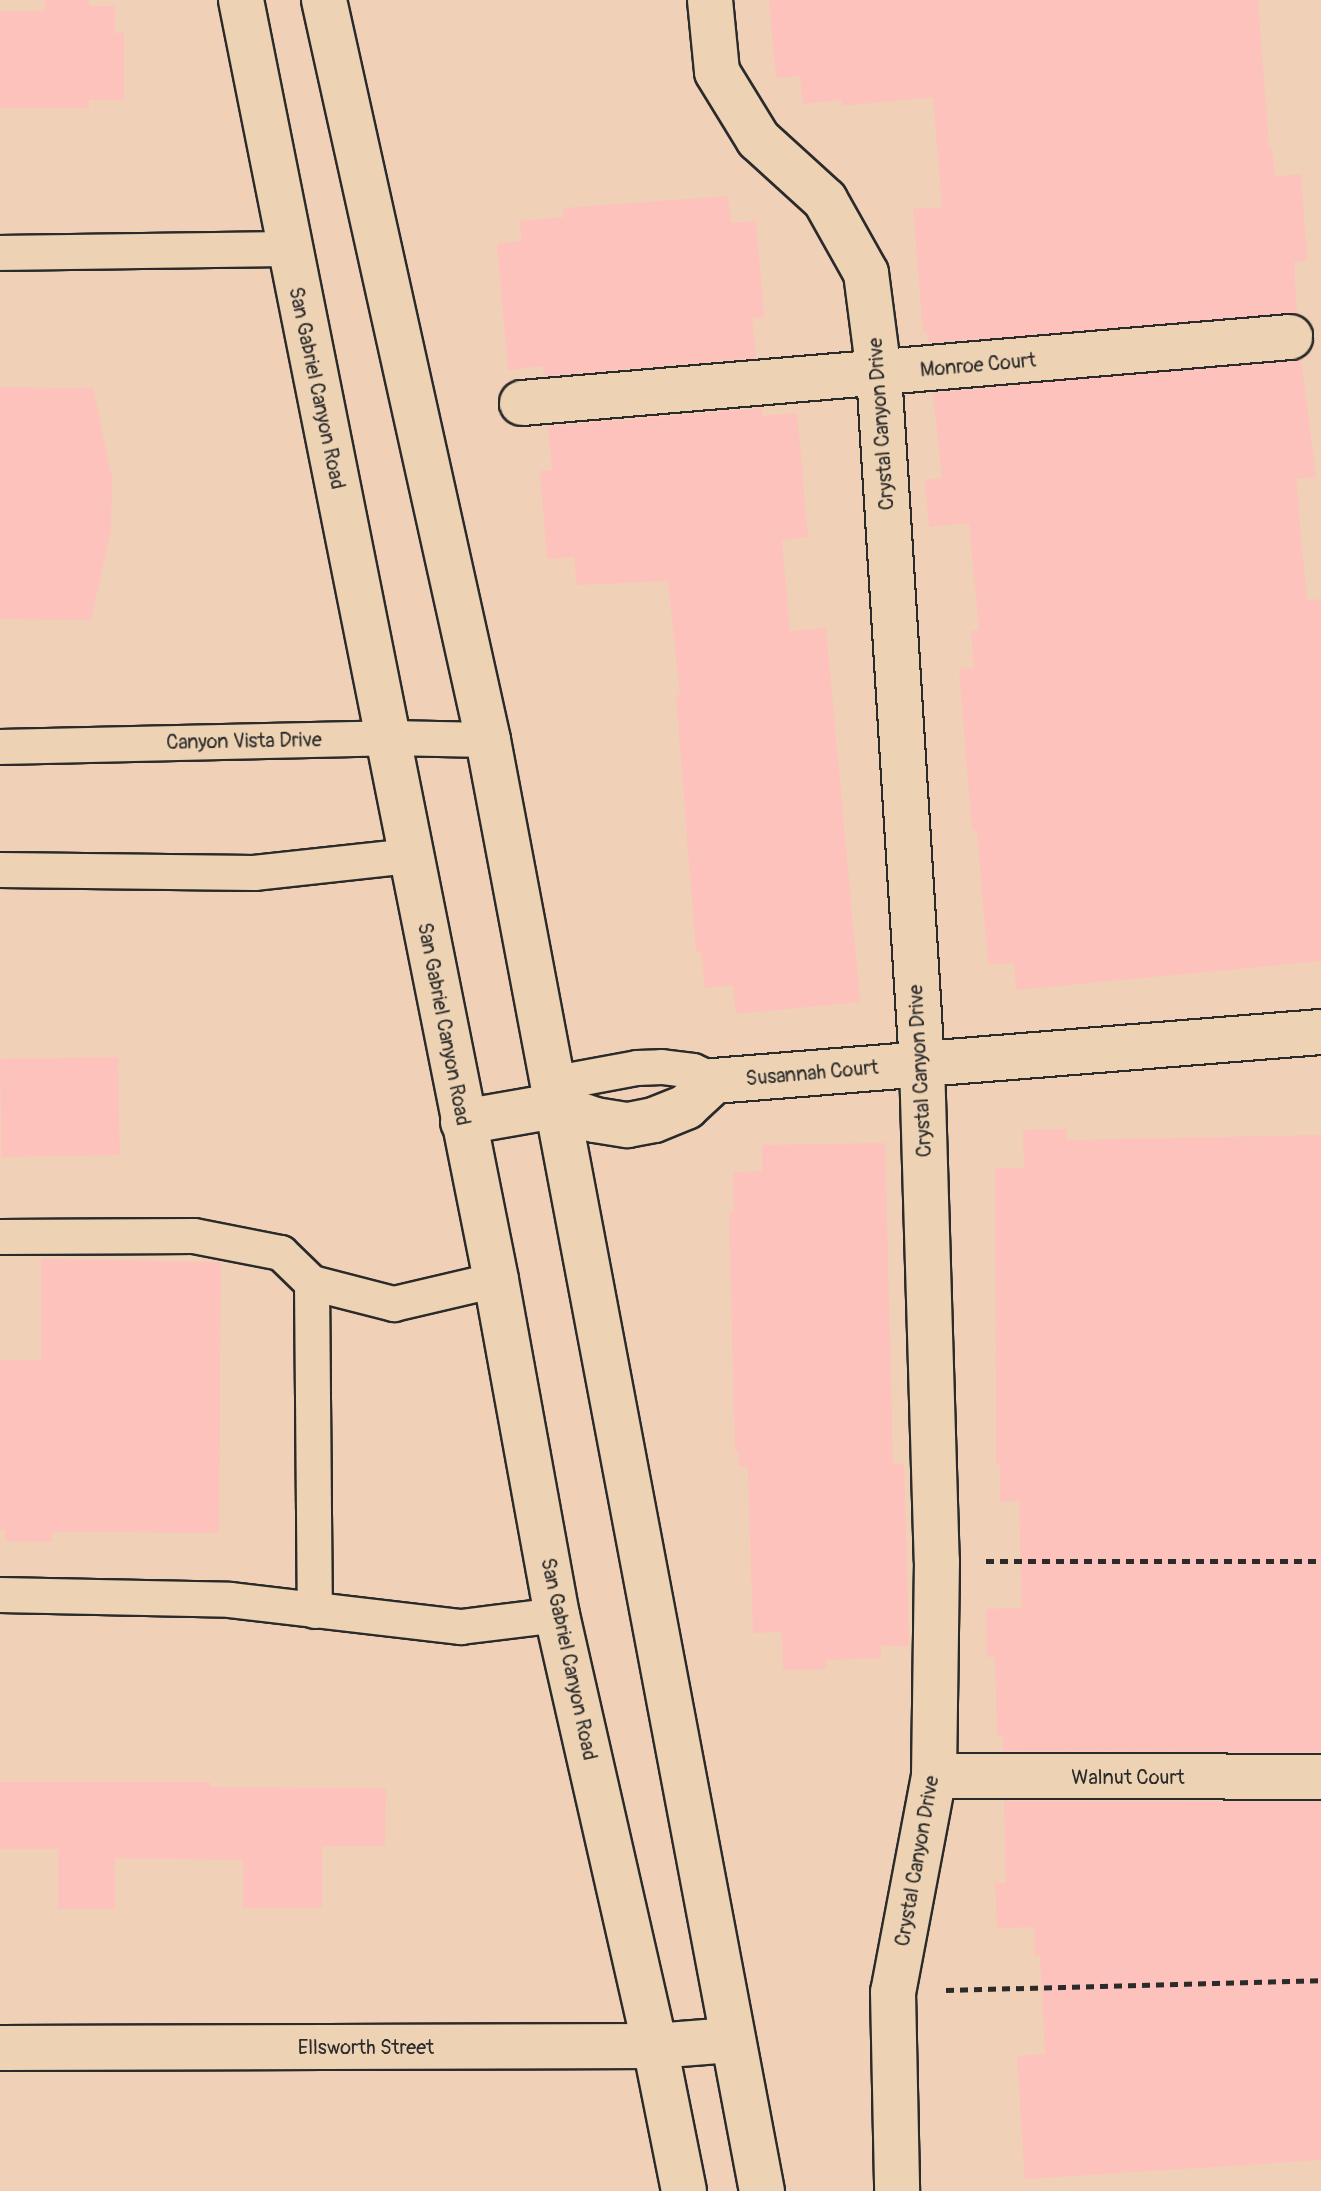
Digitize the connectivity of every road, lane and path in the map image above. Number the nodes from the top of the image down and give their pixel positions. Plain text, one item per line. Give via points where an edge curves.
1 (241, 0) edge
2 (324, 0) edge
3 (710, 0) edge
4 (288, 249) junction
5 (0, 253) edge
6 (1290, 337) dead end
7 (879, 373) junction
8 (522, 403) dead end
9 (389, 738) junction
10 (488, 740) junction
11 (0, 747) edge
12 (411, 856) junction
13 (0, 870) edge
14 (1321, 1032) edge
15 (922, 1064) junction
16 (553, 1095) junction
17 (463, 1122) junction
18 (0, 1237) edge
19 (496, 1280) junction
20 (312, 1283) junction
21 (937, 1561) junction
22 (1321, 1561) edge
23 (0, 1595) edge
24 (315, 1611) junction
25 (557, 1615) junction
26 (934, 1776) junction
27 (1321, 1777) edge
28 (1321, 1980) edge
29 (893, 1992) junction
30 (731, 2040) junction
31 (655, 2046) junction
32 (0, 2048) edge
33 (684, 2191) edge
34 (762, 2191) edge
35 (897, 2191) edge

1 - 4 street, San Gabriel Canyon Road
2 - 10 street
3 - 7 street, Crystal Canyon Drive via 717,72 758,139 825,200 866,273
4 - 5 lane
4 - 9 street, San Gabriel Canyon Road
6 - 7 street, Monroe Court
7 - 8 street, Monroe Court
7 - 15 street, Crystal Canyon Drive
9 - 10 lane, Canyon Vista Drive
9 - 11 lane, Canyon Vista Drive
9 - 12 street, San Gabriel Canyon Road
10 - 16 street
12 - 13 lane via 254,873
12 - 17 street, San Gabriel Canyon Road
14 - 15 street, Susannah Court
15 - 16 street, Susannah Court via 714,1081 686,1107 628,1125 595,1120
15 - 21 street, Crystal Canyon Drive
16 - 17 street, Susannah Court
16 - 30 street
17 - 19 street, San Gabriel Canyon Road
18 - 20 lane via 194,1236 281,1253
19 - 20 lane via 394,1304
19 - 25 street, San Gabriel Canyon Road
20 - 24 lane
21 - 22 path
21 - 26 street, Crystal Canyon Drive
23 - 24 lane via 230,1600
24 - 25 lane via 461,1627
25 - 31 street, San Gabriel Canyon Road
26 - 27 street, Walnut Court
26 - 29 street, Crystal Canyon Drive
28 - 29 path
29 - 35 street, Crystal Canyon Drive
30 - 31 street, Ellsworth Street
30 - 34 street
31 - 32 street, Ellsworth Street
31 - 33 street, San Gabriel Canyon Road

